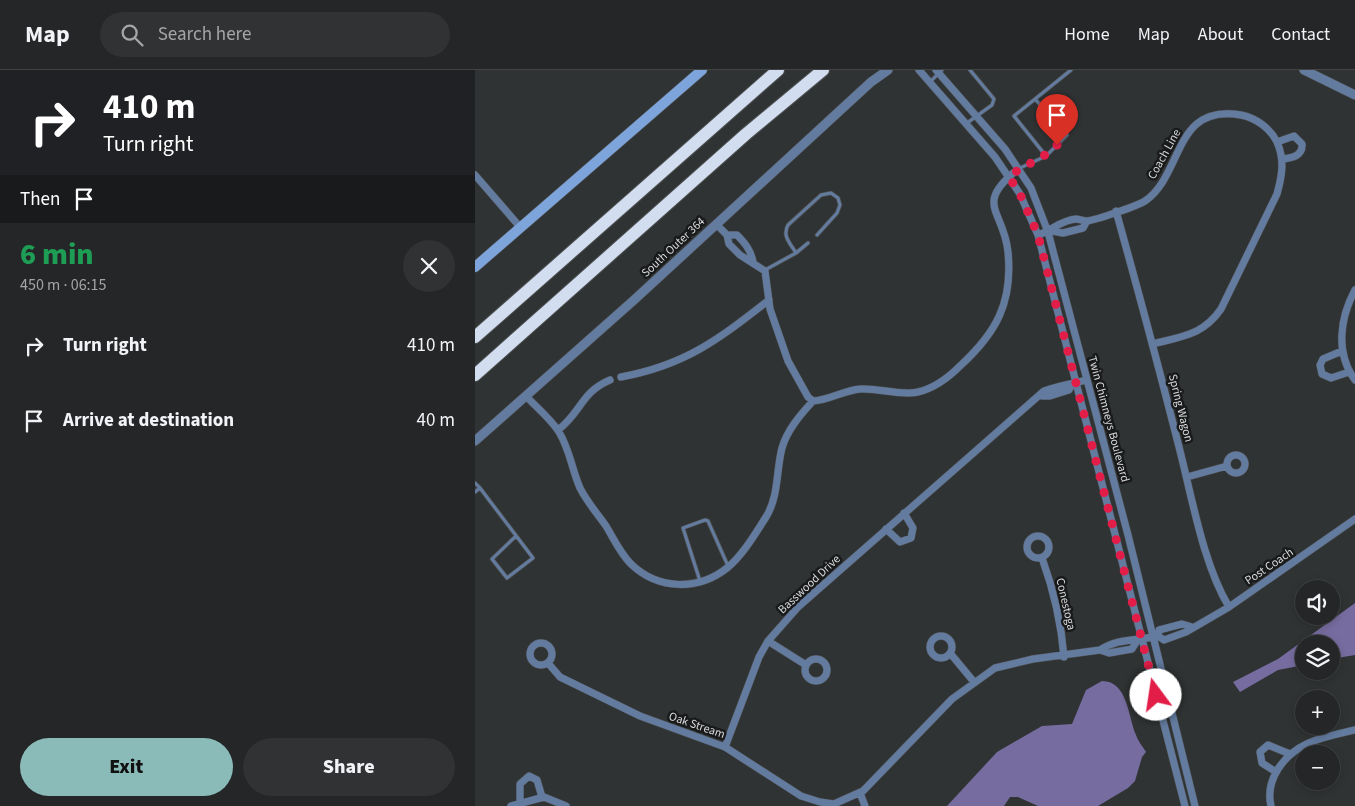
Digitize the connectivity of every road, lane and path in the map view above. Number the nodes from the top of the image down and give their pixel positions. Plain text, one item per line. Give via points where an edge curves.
1 (702, 70) edge
2 (778, 70) edge
3 (823, 70) edge
4 (887, 70) edge
5 (919, 70) edge
6 (970, 70) edge
7 (1071, 70) edge
8 (1304, 70) edge
9 (939, 71) edge
10 (930, 83) junction
11 (1355, 95) edge
12 (1035, 100) junction
13 (976, 116) junction
14 (967, 124) junction
15 (1277, 142) junction
16 (1046, 156) junction
17 (1282, 159) junction
18 (1019, 169) junction
19 (475, 175) edge
20 (1009, 177) junction
21 (1116, 212) junction
22 (716, 224) junction
23 (520, 227) junction
24 (1050, 232) junction
25 (817, 234) dead end
26 (1038, 235) junction
27 (727, 236) junction
28 (808, 243) dead end
29 (796, 253) junction
30 (753, 262) junction
31 (475, 267) edge
32 (765, 271) junction
33 (1355, 290) edge
34 (769, 300) junction
35 (475, 337) edge
36 (1153, 344) junction
37 (1342, 351) junction
38 (1349, 372) junction
39 (475, 375) edge
40 (621, 377) dead end
41 (610, 380) dead end
42 (1086, 380) junction
43 (1355, 380) edge
44 (1073, 384) junction
45 (526, 396) junction
46 (813, 401) junction
47 (558, 430) junction
48 (475, 441) edge
49 (1227, 466) dead end
50 (1187, 477) junction
51 (475, 483) edge
52 (480, 488) junction
53 (475, 492) edge
54 (905, 513) junction
55 (1355, 520) edge
56 (886, 530) junction
57 (516, 536) junction
58 (1042, 558) dead end
59 (728, 567) junction
60 (700, 582) junction
61 (1229, 607) junction
62 (1156, 636) junction
63 (1139, 640) junction
64 (768, 641) junction
65 (950, 653) dead end
66 (1064, 657) junction
67 (548, 663) dead end
68 (806, 665) dead end
69 (974, 682) junction
70 (1355, 730) edge
71 (725, 747) junction
72 (1290, 754) junction
73 (1276, 772) junction
74 (860, 793) junction
75 (542, 797) junction
76 (520, 803) junction
77 (841, 804) edge
78 (511, 806) edge
79 (566, 806) edge
80 (865, 806) edge
81 (1185, 806) edge
82 (1195, 806) edge
83 (1271, 806) edge

1 - 23 main road
2 - 35 highway
3 - 39 highway via 746,134
4 - 22 street, South Outer 364
5 - 10 street, Twin Chimneys Boulevard
6 - 13 lane via 994,99 992,105
7 - 12 lane
8 - 11 street
9 - 10 lane
9 - 13 street, Twin Chimneys Boulevard
10 - 14 street, Twin Chimneys Boulevard
12 - 16 lane via 1067,135
12 - 16 lane via 1014,116
13 - 14 lane
13 - 18 street, Twin Chimneys Boulevard
14 - 20 street, Twin Chimneys Boulevard
15 - 17 street, Coach Line
15 - 17 street via 1294,136 1302,144 1297,156
15 - 21 street, Coach Line via 1261,123 1245,116 1221,113 1201,121 1184,137 1160,186 1144,201
16 - 18 lane
17 - 36 street, Coach Line via 1283,174 1277,194 1217,314 1197,332
18 - 20 street
18 - 24 street, Twin Chimneys Boulevard
19 - 23 street
20 - 26 street, Twin Chimneys Boulevard
20 - 46 street via 999,188 993,208 1008,250 1009,277 996,325 982,346 940,384 923,391 904,393 862,389
21 - 24 street, Coach Line via 1087,221 1083,228 1063,233
21 - 36 street, Spring Wagon
22 - 27 street
22 - 45 street, South Outer 364
23 - 31 main road
24 - 26 street
24 - 42 street, Twin Chimneys Boulevard
25 - 29 lane via 837,213 840,205 838,198 831,193 821,194 787,224 785,237
26 - 44 street, Twin Chimneys Boulevard
27 - 30 street via 729,244
27 - 30 street via 737,235 744,242 752,253
28 - 29 lane
29 - 32 lane
30 - 32 street
32 - 34 street
33 - 37 street via 1345,315
34 - 40 street via 720,338 693,354 649,372
34 - 46 street via 788,361 799,384
36 - 50 street, Spring Wagon
37 - 38 street
37 - 38 street via 1323,358 1320,365 1322,374 1331,378
38 - 43 street
41 - 47 street via 586,395 570,421
42 - 44 street, Basswood Drive
42 - 62 street, Twin Chimneys Boulevard
44 - 54 street, Basswood Drive via 1065,383 1045,391 1028,404
44 - 63 street, Twin Chimneys Boulevard
45 - 47 street
45 - 48 street, South Outer 364
46 - 59 street via 791,429 783,446 775,498 767,515
47 - 60 street via 570,453 579,487 631,564 657,582 678,585
49 - 50 street
50 - 61 street, Spring Wagon via 1217,588
51 - 52 lane
52 - 53 lane
52 - 57 lane
54 - 56 street, Basswood Drive
54 - 56 street via 913,528 911,538 900,542
55 - 61 street, Post Coach
56 - 64 street, Basswood Drive via 798,607
57 - 57 lane via 533,558 507,578 492,559
58 - 66 street, Conestoga via 1061,622
59 - 60 street
59 - 60 lane via 708,521 683,528
61 - 62 street, Post Coach via 1192,627 1182,624 1159,630
62 - 63 street, Oak Stream
62 - 82 street, Twin Chimneys Boulevard
63 - 66 street, Oak Stream via 1131,649 1109,653 1100,650
63 - 81 street, Twin Chimneys Boulevard
64 - 68 street
64 - 71 street, Basswood Drive
65 - 69 street
66 - 69 street, Oak Stream via 1002,666
67 - 71 street, Oak Stream via 560,677 640,716
69 - 74 street, Oak Stream via 952,699
70 - 72 street via 1305,743
71 - 77 street, Oak Stream via 801,796
72 - 73 street
72 - 73 street via 1268,745 1260,752 1262,763
73 - 83 street via 1270,791
74 - 77 street, Oak Stream
74 - 80 street
75 - 76 street
75 - 76 street via 537,780 529,776 519,784
75 - 79 street
76 - 78 street

